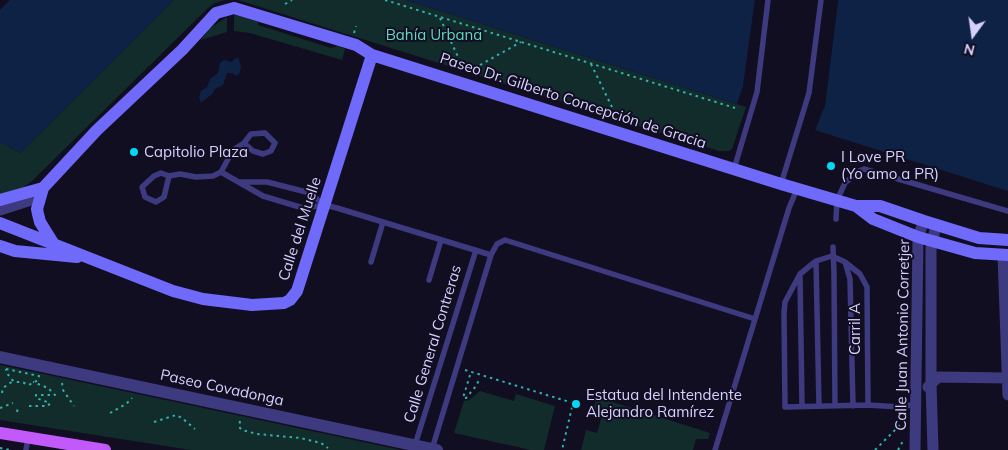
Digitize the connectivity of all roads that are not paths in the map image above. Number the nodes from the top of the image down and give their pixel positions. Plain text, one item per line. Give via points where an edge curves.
1 (768, 0) edge
2 (821, 0) edge
3 (372, 55) junction
4 (244, 143) junction
5 (734, 169) junction
6 (221, 172) junction
7 (170, 176) junction
8 (239, 182) junction
9 (781, 184) junction
10 (43, 188) junction
11 (797, 189) junction
12 (0, 200) edge
13 (837, 200) junction
14 (325, 206) junction
15 (856, 206) junction
16 (0, 210) edge
17 (1008, 210) edge
18 (836, 219) dead end
19 (924, 221) junction
20 (383, 222) junction
21 (0, 223) edge
22 (936, 225) junction
23 (918, 237) junction
24 (441, 240) junction
25 (1008, 240) edge
26 (932, 241) junction
27 (53, 243) junction
28 (0, 246) edge
29 (833, 246) dead end
30 (476, 250) junction
31 (491, 255) junction
32 (1006, 255) edge
33 (832, 256) junction
34 (92, 259) junction
35 (816, 260) junction
36 (371, 262) dead end
37 (845, 262) junction
38 (800, 274) junction
39 (429, 280) dead end
40 (755, 319) junction
41 (0, 357) edge
42 (1008, 378) edge
43 (931, 383) junction
44 (1008, 395) edge
45 (916, 404) junction
46 (802, 406) junction
47 (819, 406) junction
48 (835, 406) junction
49 (853, 406) junction
50 (868, 406) junction
51 (0, 433) edge
52 (27, 444) edge
53 (415, 446) junction
54 (435, 449) edge
55 (106, 450) edge
56 (715, 450) edge
57 (915, 450) edge
58 (933, 450) edge

1 - 5 lane via 757,92
2 - 9 lane via 809,92
3 - 5 main road, Paseo Dr. Gilberto Concepción de Gracia
3 - 10 main road, Paseo Dr. Gilberto Concepción de Gracia via 356,45 252,12 234,8 216,12
3 - 14 main road, Calle del Muelle
4 - 4 lane via 263,154 272,151 275,143 265,133 251,134
4 - 6 lane via 233,150
5 - 9 main road, Paseo Dr. Gilberto Concepción de Gracia
6 - 7 lane via 213,176
6 - 8 lane
7 - 7 lane via 161,173 154,176 142,187 145,197 156,202 164,197
8 - 14 lane via 262,196 303,208
8 - 14 lane via 267,182 310,193
9 - 11 main road, Paseo Dr. Gilberto Concepción de Gracia
10 - 12 main road
10 - 16 street via 28,202
10 - 27 main road via 37,209 40,222
11 - 13 main road, Paseo Dr. Gilberto Concepción de Gracia
11 - 40 lane
13 - 15 main road, Paseo Dr. Gilberto Concepción de Gracia
13 - 17 lane via 844,183 864,169
13 - 18 lane
14 - 20 lane
14 - 34 main road, Calle del Muelle via 297,291 284,303 252,305 203,299 174,292
15 - 19 main road, Paseo Dr. Gilberto Concepción de Gracia via 880,206
15 - 23 main road, Paseo Dr. Gilberto Concepción de Gracia via 873,219
19 - 22 main road, Paseo Dr. Gilberto Concepción de Gracia
19 - 23 street, Calle Juan Antonio Corretjer
20 - 24 lane
20 - 36 lane
21 - 27 main road, Calle del Muelle
22 - 25 main road, Paseo Dr. Gilberto Concepción de Gracia via 979,238
22 - 26 street, Calle Juan Antonio Corretjer
23 - 26 main road, Paseo Dr. Gilberto Concepción de Gracia
23 - 45 street, Calle Juan Antonio Corretjer
24 - 30 lane
24 - 39 lane
26 - 32 main road, Paseo Dr. Gilberto Concepción de Gracia via 975,253
26 - 43 street, Calle Juan Antonio Corretjer
27 - 34 main road, Calle del Muelle
28 - 34 main road, Calle del Muelle via 15,251
29 - 33 lane
30 - 31 lane
30 - 53 lane, Calle General Contreras
31 - 40 lane via 497,244 505,240
31 - 54 lane, Calle General Contreras
32 - 42 street
33 - 35 lane
33 - 37 lane, Carril A
33 - 48 lane
35 - 38 lane
35 - 47 lane
37 - 49 lane via 850,279
37 - 50 lane, Carril A via 860,274 867,287
38 - 46 lane
38 - 46 lane via 785,302 785,406
40 - 56 lane
41 - 53 street, Paseo Covadonga
42 - 43 street via 938,377
42 - 44 street
43 - 45 street
43 - 58 street, Calle Juan Antonio Corretjer
45 - 50 lane
45 - 57 street, Calle Juan Antonio Corretjer
46 - 47 lane
47 - 48 lane
48 - 49 lane
49 - 50 lane
51 - 52 main road
52 - 55 main road
53 - 54 street, Paseo Covadonga

